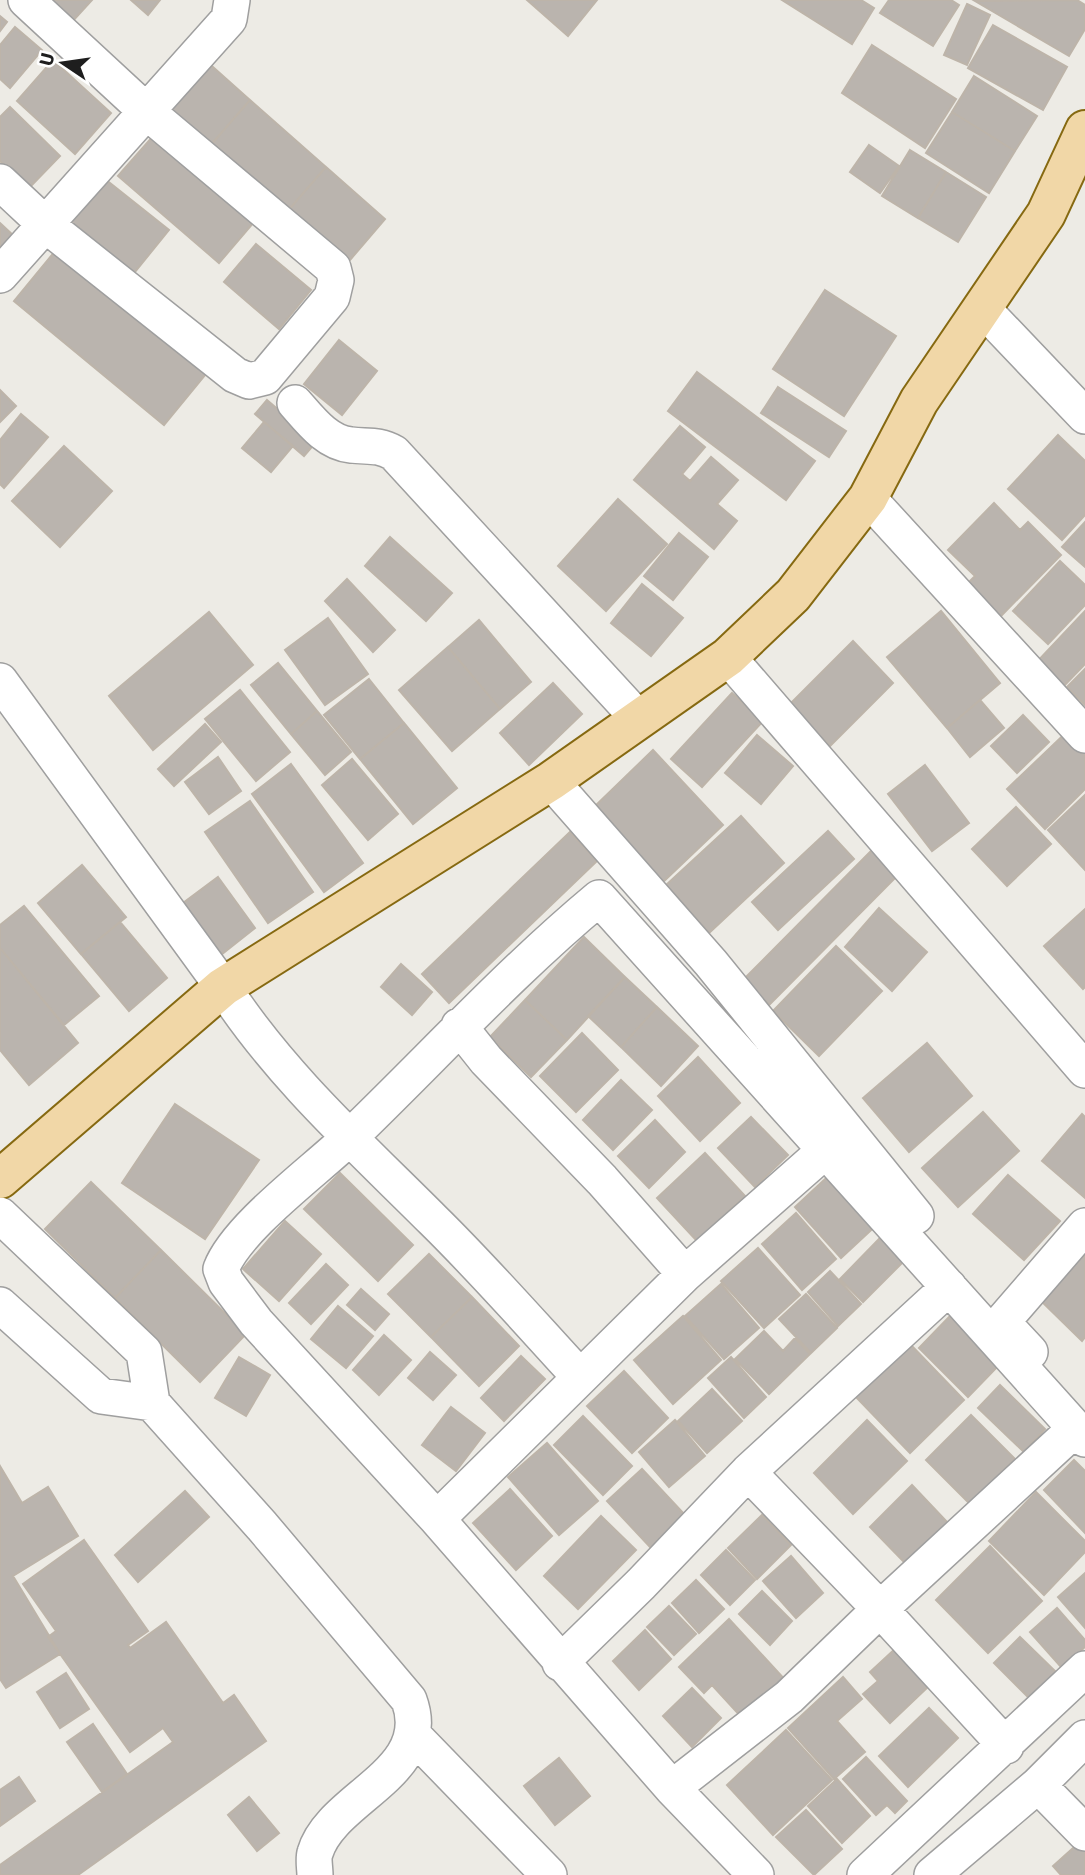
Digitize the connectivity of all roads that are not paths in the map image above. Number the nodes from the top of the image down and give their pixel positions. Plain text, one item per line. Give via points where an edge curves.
1 (26, 0) edge
2 (232, 0) edge
3 (146, 111) junction
4 (1085, 130) edge
5 (0, 182) edge
6 (46, 225) junction
7 (0, 275) edge
8 (982, 308) junction
9 (295, 404) dead end
10 (1085, 416) edge
11 (868, 498) junction
12 (728, 657) junction
13 (0, 681) edge
14 (639, 719) junction
15 (1085, 735) edge
16 (551, 781) junction
17 (223, 987) junction
18 (459, 1026) junction
19 (1085, 1070) edge
20 (349, 1138) junction
21 (827, 1149) junction
22 (0, 1179) edge
23 (0, 1215) edge
24 (1085, 1226) edge
25 (685, 1274) junction
26 (949, 1287) junction
27 (0, 1305) edge
28 (1002, 1322) junction
29 (579, 1376) junction
30 (152, 1403) junction
31 (1082, 1426) edge
32 (747, 1472) junction
33 (437, 1519) junction
34 (880, 1609) junction
35 (560, 1662) junction
36 (1085, 1670) edge
37 (412, 1734) junction
38 (1085, 1738) edge
39 (1006, 1746) junction
40 (1038, 1784) junction
41 (672, 1788) junction
42 (1085, 1833) edge
43 (315, 1875) edge
44 (549, 1875) edge
45 (756, 1875) edge
46 (865, 1875) edge
47 (932, 1875) edge

1 - 3 street
2 - 3 street via 229,19
3 - 6 street
3 - 6 street via 333,268 332,297 265,377 249,381 235,375
4 - 8 main road via 1046,214
5 - 6 street
6 - 7 street
8 - 10 street
8 - 11 main road via 919,401
9 - 14 street via 321,431 341,442 380,446 394,453
11 - 12 main road via 793,594
11 - 15 street
12 - 14 main road
12 - 19 street
13 - 17 street
14 - 16 main road
16 - 17 main road
16 - 28 street via 711,963
17 - 20 street via 252,1032
17 - 22 main road
18 - 20 street
18 - 21 street via 599,898
18 - 25 street
20 - 29 street
20 - 33 street via 232,1248 221,1269 256,1322
21 - 25 street
21 - 26 street
23 - 30 street via 144,1352
24 - 28 street
25 - 29 street
26 - 31 street via 980,1325
26 - 32 street
27 - 30 street via 101,1396
28 - 31 street
29 - 33 street
30 - 37 street via 409,1700
31 - 34 street
32 - 34 street
32 - 35 street
33 - 35 street
34 - 39 street
34 - 41 street via 789,1698
35 - 41 street
36 - 39 street
37 - 43 street via 407,1754 332,1826 315,1853
37 - 44 street
38 - 40 street
39 - 46 street
40 - 42 street
40 - 47 street
41 - 45 street

